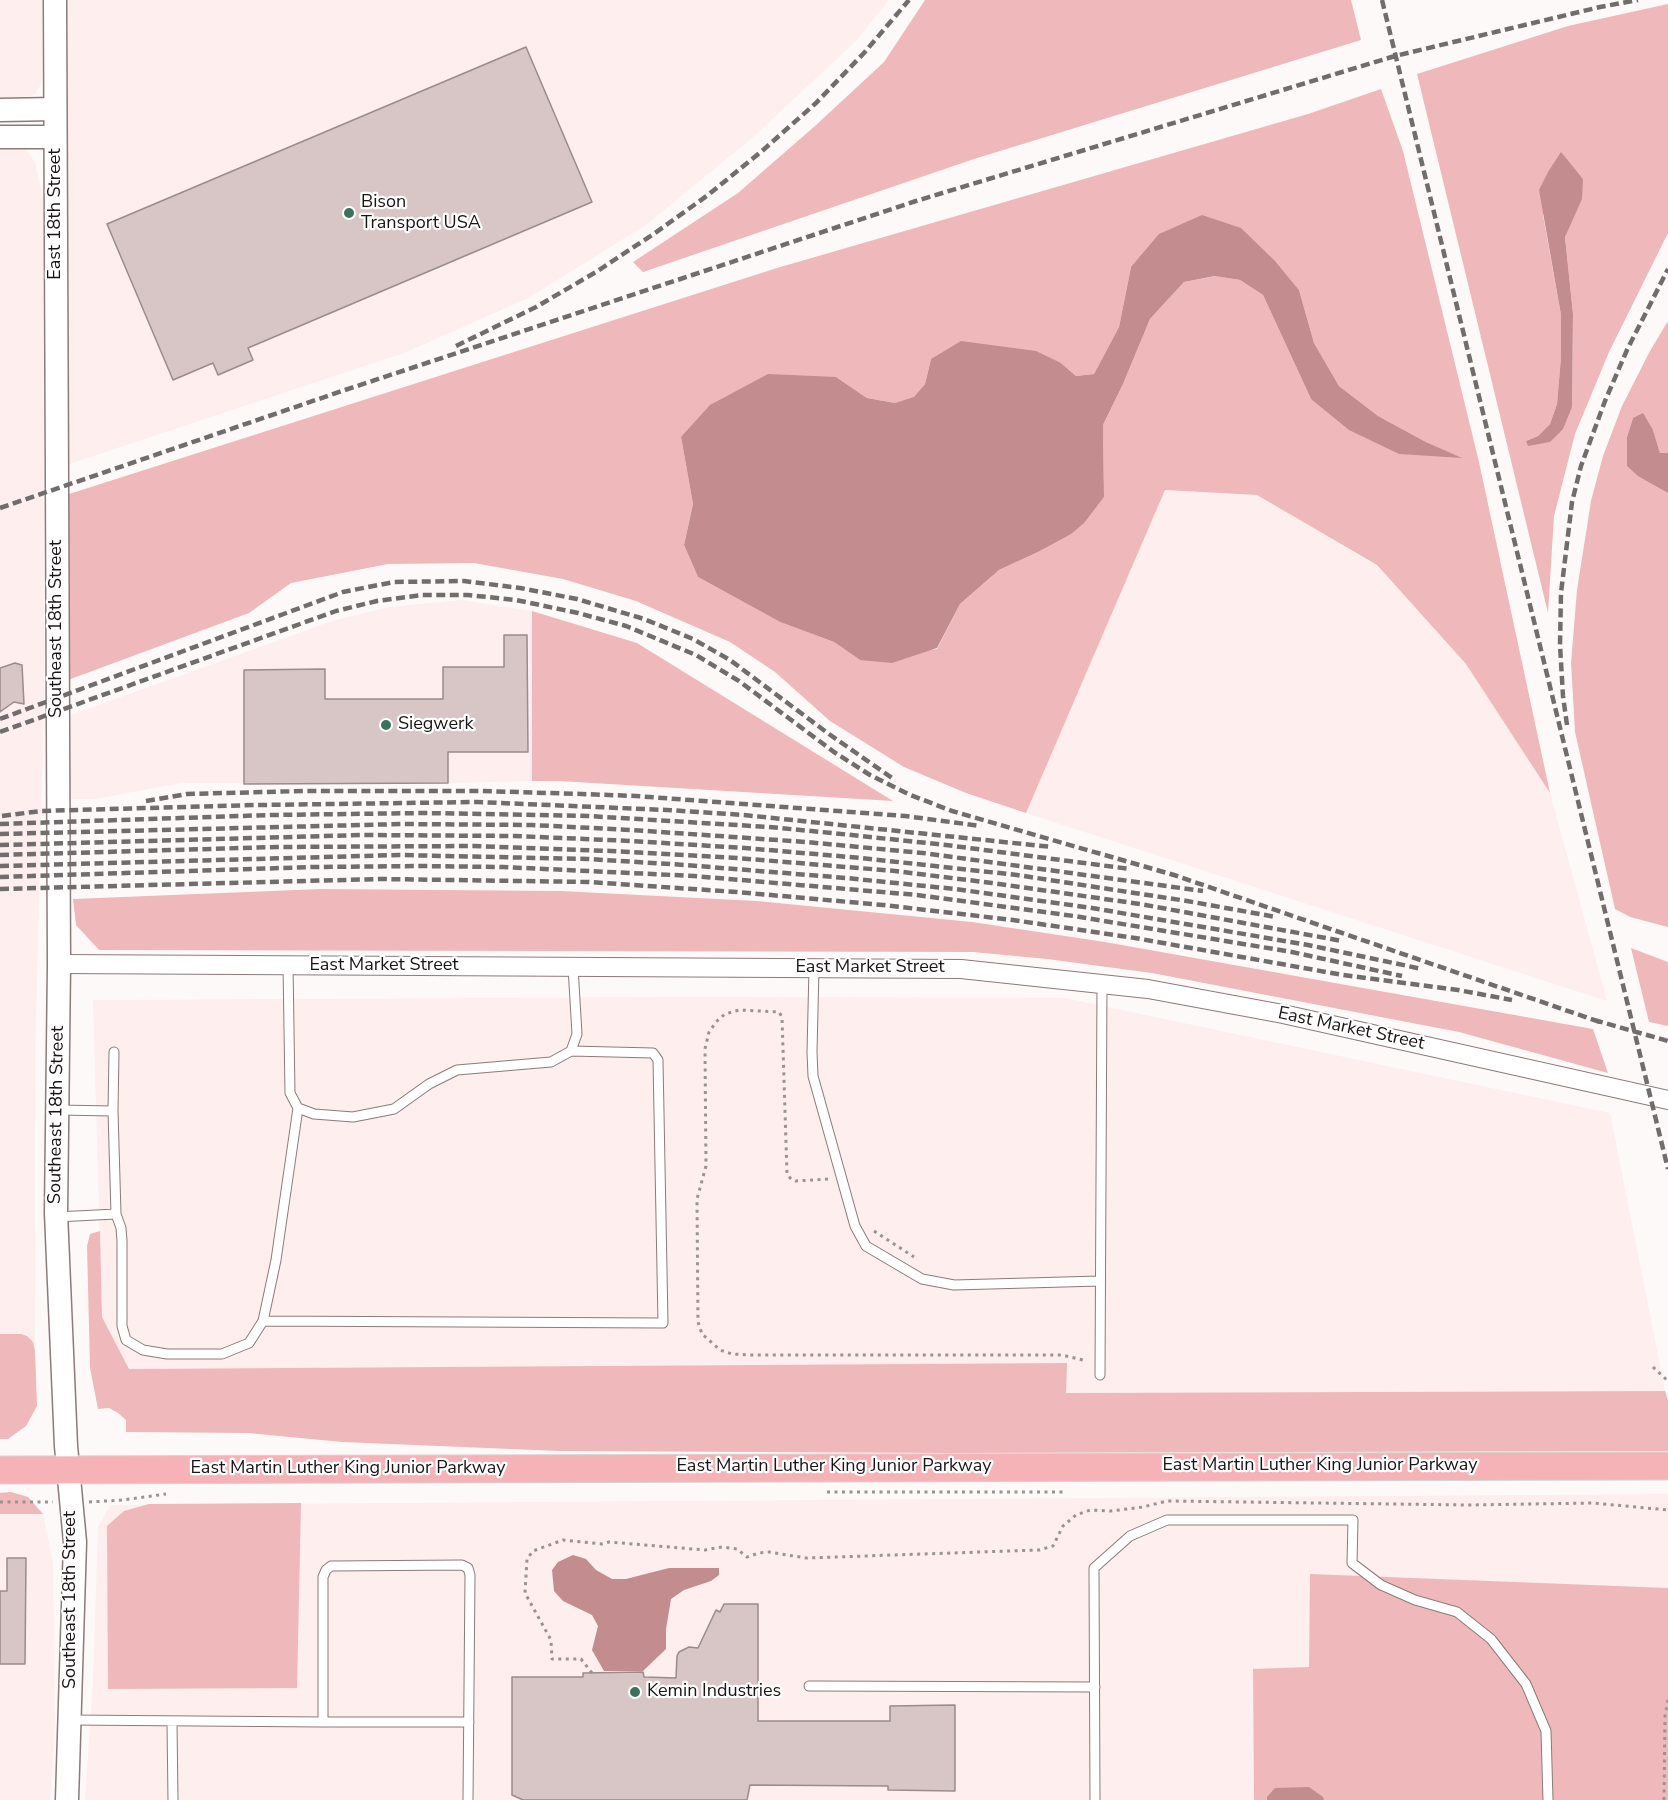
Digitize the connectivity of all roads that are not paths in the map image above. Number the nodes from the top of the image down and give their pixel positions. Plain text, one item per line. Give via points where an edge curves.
1 (55, 0) edge
2 (55, 109) junction
3 (0, 110) edge
4 (0, 137) edge
5 (55, 137) junction
6 (57, 429) joint
7 (58, 964) junction
8 (288, 965) junction
9 (573, 967) junction
10 (814, 968) junction
11 (1102, 984) junction
12 (571, 1051) junction
13 (114, 1052) dead end
14 (1668, 1100) edge
15 (298, 1108) junction
16 (57, 1110) junction
17 (113, 1111) junction
18 (116, 1214) junction
19 (56, 1217) junction
20 (1100, 1281) junction
21 (263, 1321) junction
22 (1100, 1375) dead end
23 (1668, 1466) edge
24 (0, 1470) edge
25 (68, 1470) junction
26 (809, 1686) dead end
27 (1095, 1687) junction
28 (69, 1720) junction
29 (172, 1722) junction
30 (323, 1722) junction
31 (469, 1722) junction
32 (67, 1800) edge
33 (173, 1800) edge
34 (468, 1800) edge
35 (1095, 1800) edge
36 (1548, 1800) edge

1 - 2 street, East 18th Street
2 - 3 street
2 - 5 street, East 18th Street
4 - 5 street
5 - 6 street, East 18th Street
6 - 7 street, Southeast 18th Street
7 - 8 street, East Market Street
7 - 16 street, Southeast 18th Street
8 - 9 street, East Market Street
8 - 15 lane via 290,1094
9 - 10 street, East Market Street
9 - 12 lane via 577,1035
10 - 11 street, East Market Street via 961,969
10 - 20 lane via 813,1076 855,1226 866,1246 922,1279 954,1285
11 - 14 street, East Market Street via 1283,1014
11 - 20 lane
12 - 15 lane via 551,1062 456,1070 394,1109 353,1117 314,1114
12 - 21 lane via 653,1053 658,1060 663,1323
13 - 17 lane
15 - 21 lane
16 - 17 lane
16 - 19 street, Southeast 18th Street
17 - 18 lane
18 - 19 lane
18 - 21 lane via 121,1228 122,1326 126,1340 143,1350 167,1354 222,1354 249,1343
19 - 25 street, Southeast 18th Street
20 - 22 lane
23 - 25 main road, East Martin Luther King Junior Parkway
24 - 25 main road, East Martin Luther King Junior Parkway
25 - 28 street, Southeast 18th Street via 75,1542
26 - 27 lane
27 - 35 lane
27 - 36 lane via 1094,1568 1130,1536 1167,1520 1353,1520 1352,1563 1381,1586 1457,1612 1491,1639 1526,1684 1546,1731
28 - 29 lane
28 - 32 street, Southeast 18th Street
29 - 30 lane
29 - 33 lane
30 - 31 lane
30 - 31 lane via 326,1570 331,1566 462,1565 470,1575
31 - 34 lane

